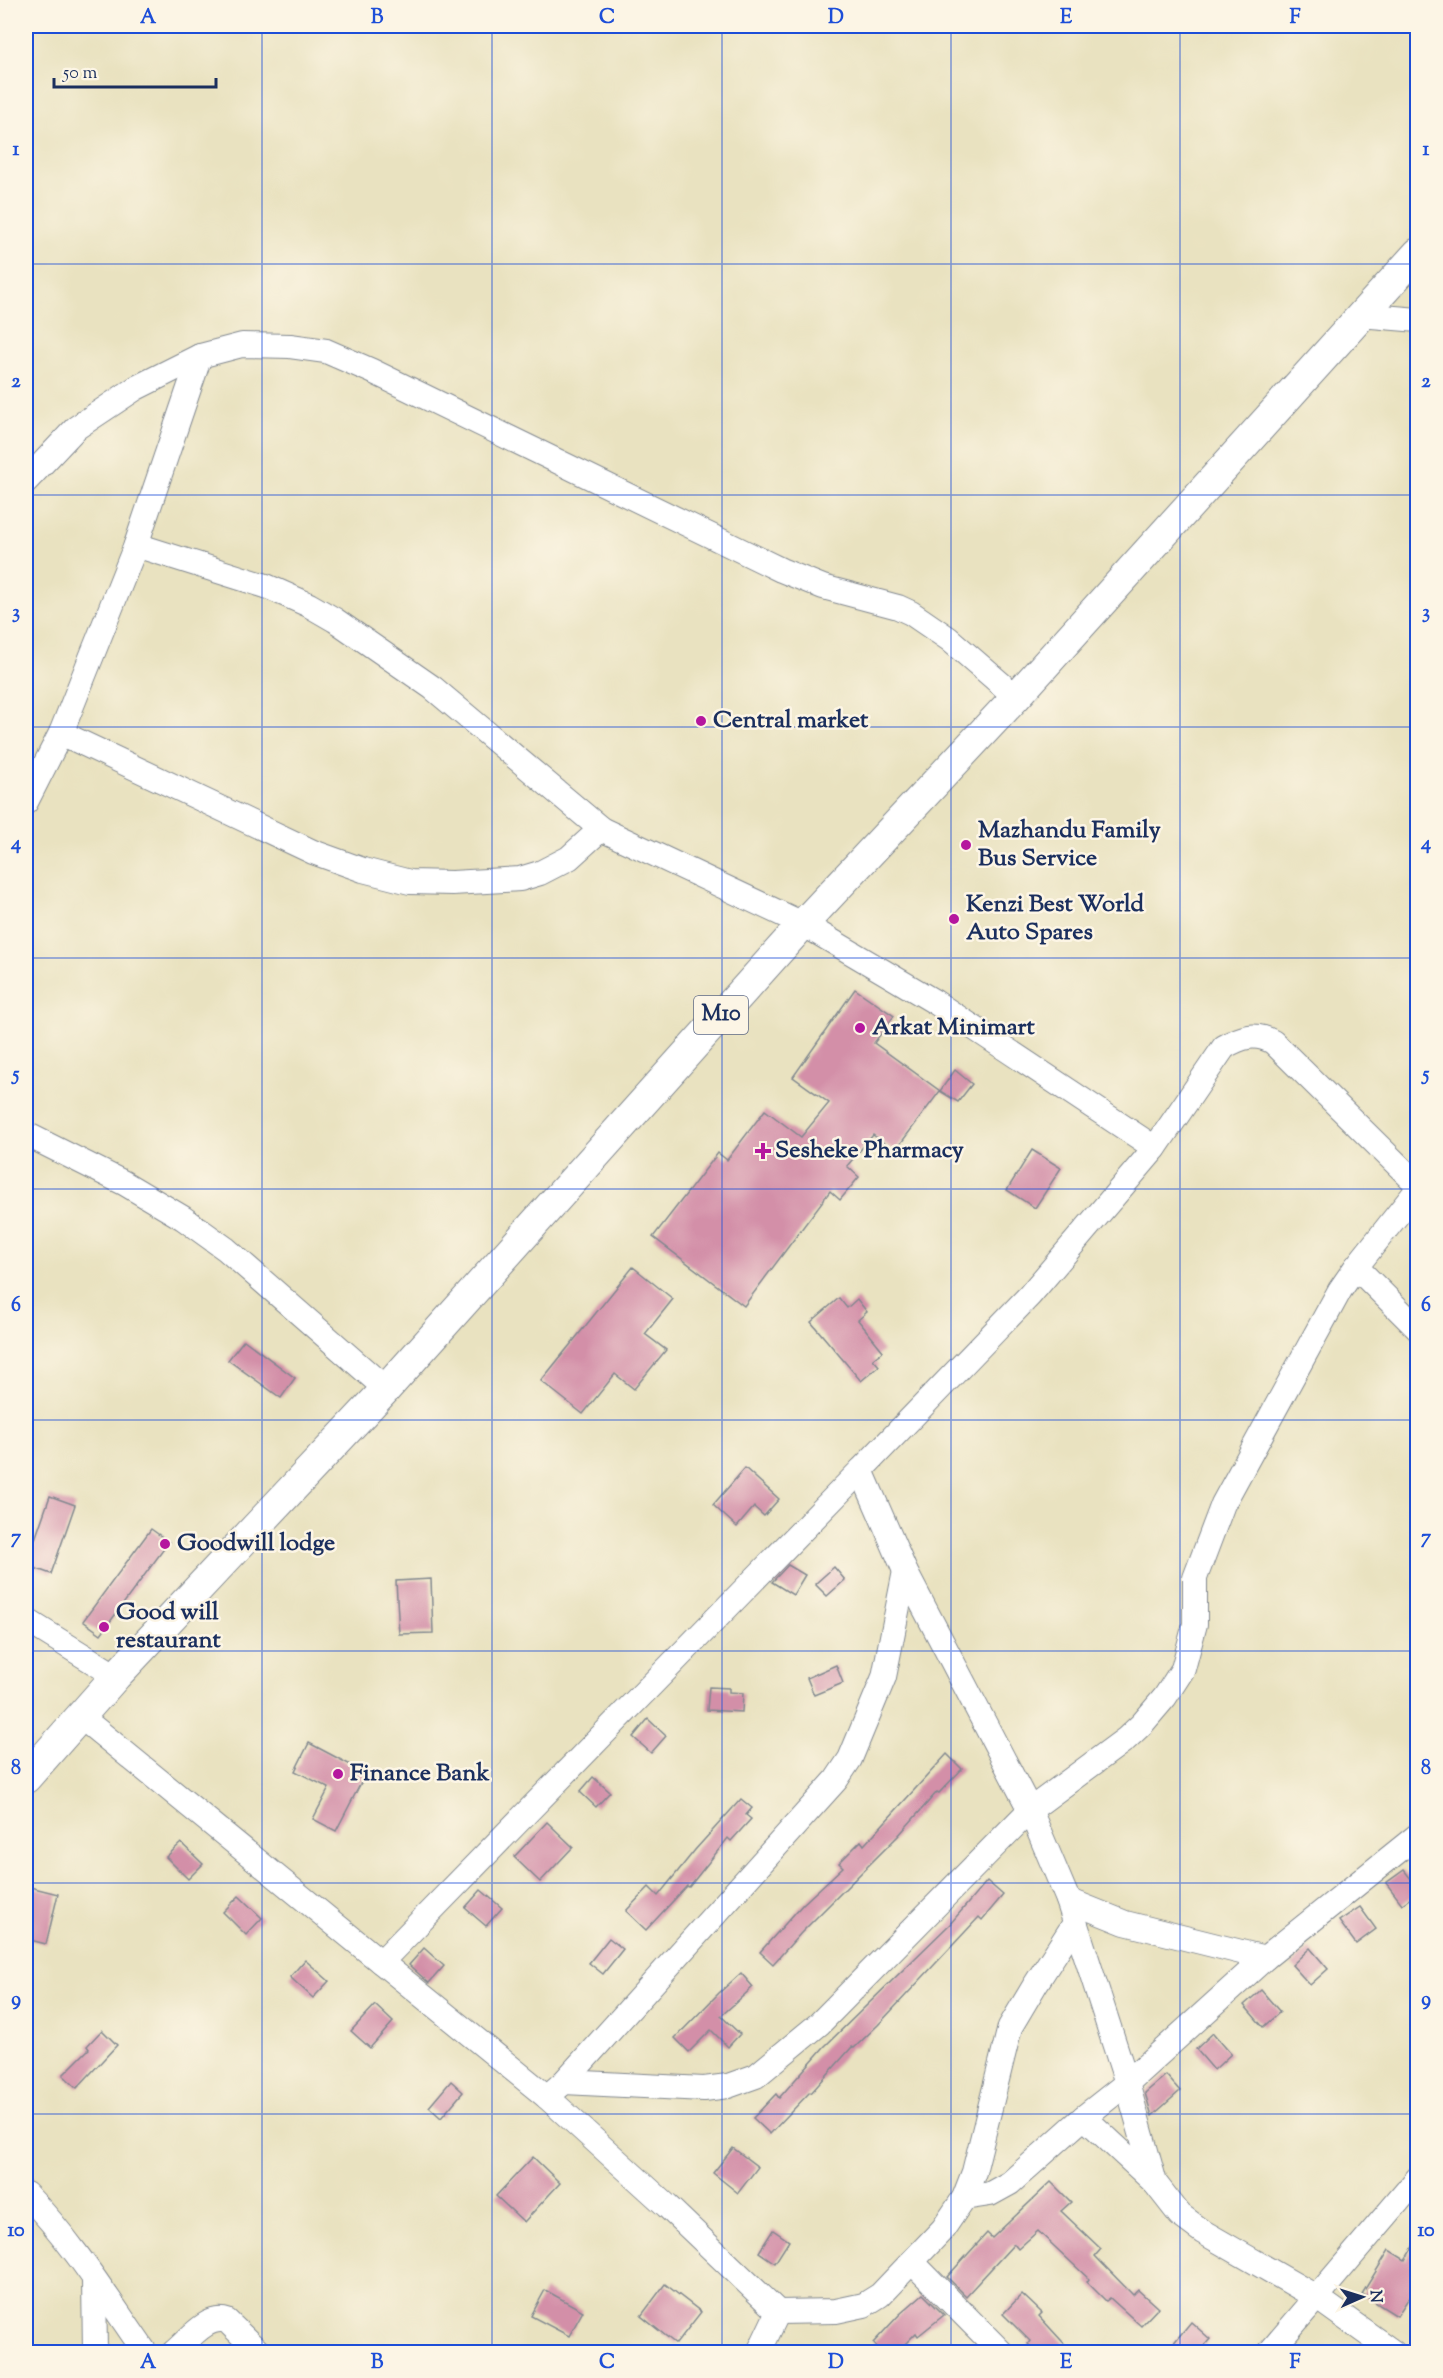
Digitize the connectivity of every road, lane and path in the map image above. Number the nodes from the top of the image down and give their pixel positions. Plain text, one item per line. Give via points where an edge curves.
1 (1418, 253) edge
2 (1360, 315) junction
3 (1418, 320) edge
4 (200, 356) junction
5 (26, 481) edge
6 (136, 545) junction
7 (1016, 696) junction
8 (61, 733) junction
9 (26, 802) edge
10 (601, 829) junction
11 (803, 924) junction
12 (26, 1135) edge
13 (1155, 1148) junction
14 (1418, 1187) edge
15 (1356, 1267) junction
16 (1418, 1329) edge
17 (386, 1389) junction
18 (861, 1470) junction
19 (905, 1571) junction
20 (26, 1620) edge
21 (116, 1676) junction
22 (81, 1717) junction
23 (26, 1778) edge
24 (1030, 1810) junction
25 (1418, 1835) edge
26 (1071, 1911) junction
27 (1265, 1958) junction
28 (381, 1962) junction
29 (1127, 2083) junction
30 (555, 2090) junction
31 (1084, 2117) junction
32 (1418, 2178) edge
33 (1155, 2182) junction
34 (26, 2194) edge
35 (964, 2198) junction
36 (912, 2262) junction
37 (94, 2279) junction
38 (1317, 2296) junction
39 (778, 2312) junction
40 (95, 2352) edge
41 (145, 2352) edge
42 (174, 2352) edge
43 (259, 2352) edge
44 (759, 2352) edge
45 (1001, 2352) edge
46 (1270, 2352) edge
47 (1393, 2352) edge

1 - 2 main road, M10
2 - 3 street
2 - 7 main road, M10
4 - 5 street via 136,388 76,428
4 - 6 street
4 - 7 street via 242,345 326,351 781,570 911,613 949,639
6 - 8 street
6 - 10 street via 266,585 335,620 441,694
7 - 11 main road, M10
8 - 9 street
8 - 10 street via 313,852 410,882 520,879 569,858
10 - 11 street
11 - 13 street via 935,1002
11 - 17 main road, M10
12 - 17 street via 124,1183 183,1218 226,1249
13 - 14 street via 1224,1047 1237,1039 1262,1036 1273,1042
13 - 18 street via 1029,1296
14 - 15 street
15 - 16 street
15 - 24 street via 1223,1503 1195,1578 1191,1642 1171,1688 1126,1739
17 - 21 main road, M10
18 - 19 street
18 - 28 street
19 - 24 street
19 - 30 street via 884,1677 850,1759 836,1780
20 - 21 street
21 - 22 main road, M10
22 - 23 main road, M10
22 - 28 street
24 - 26 street
24 - 30 street via 819,2024 756,2076 704,2089
25 - 27 street
26 - 27 street
26 - 29 street
26 - 35 street via 1010,2027 987,2126
27 - 29 street
28 - 30 street
29 - 31 street
29 - 33 street
30 - 39 street via 667,2206
31 - 33 street
31 - 35 street via 1010,2183 990,2194
32 - 38 street
33 - 38 street via 1180,2215 1203,2232
34 - 37 street
35 - 36 street via 943,2229
36 - 39 street via 880,2295 864,2305 836,2311
36 - 45 street
37 - 40 street
37 - 41 street
38 - 46 street
38 - 47 street
39 - 44 street
42 - 43 street via 210,2322 221,2319

